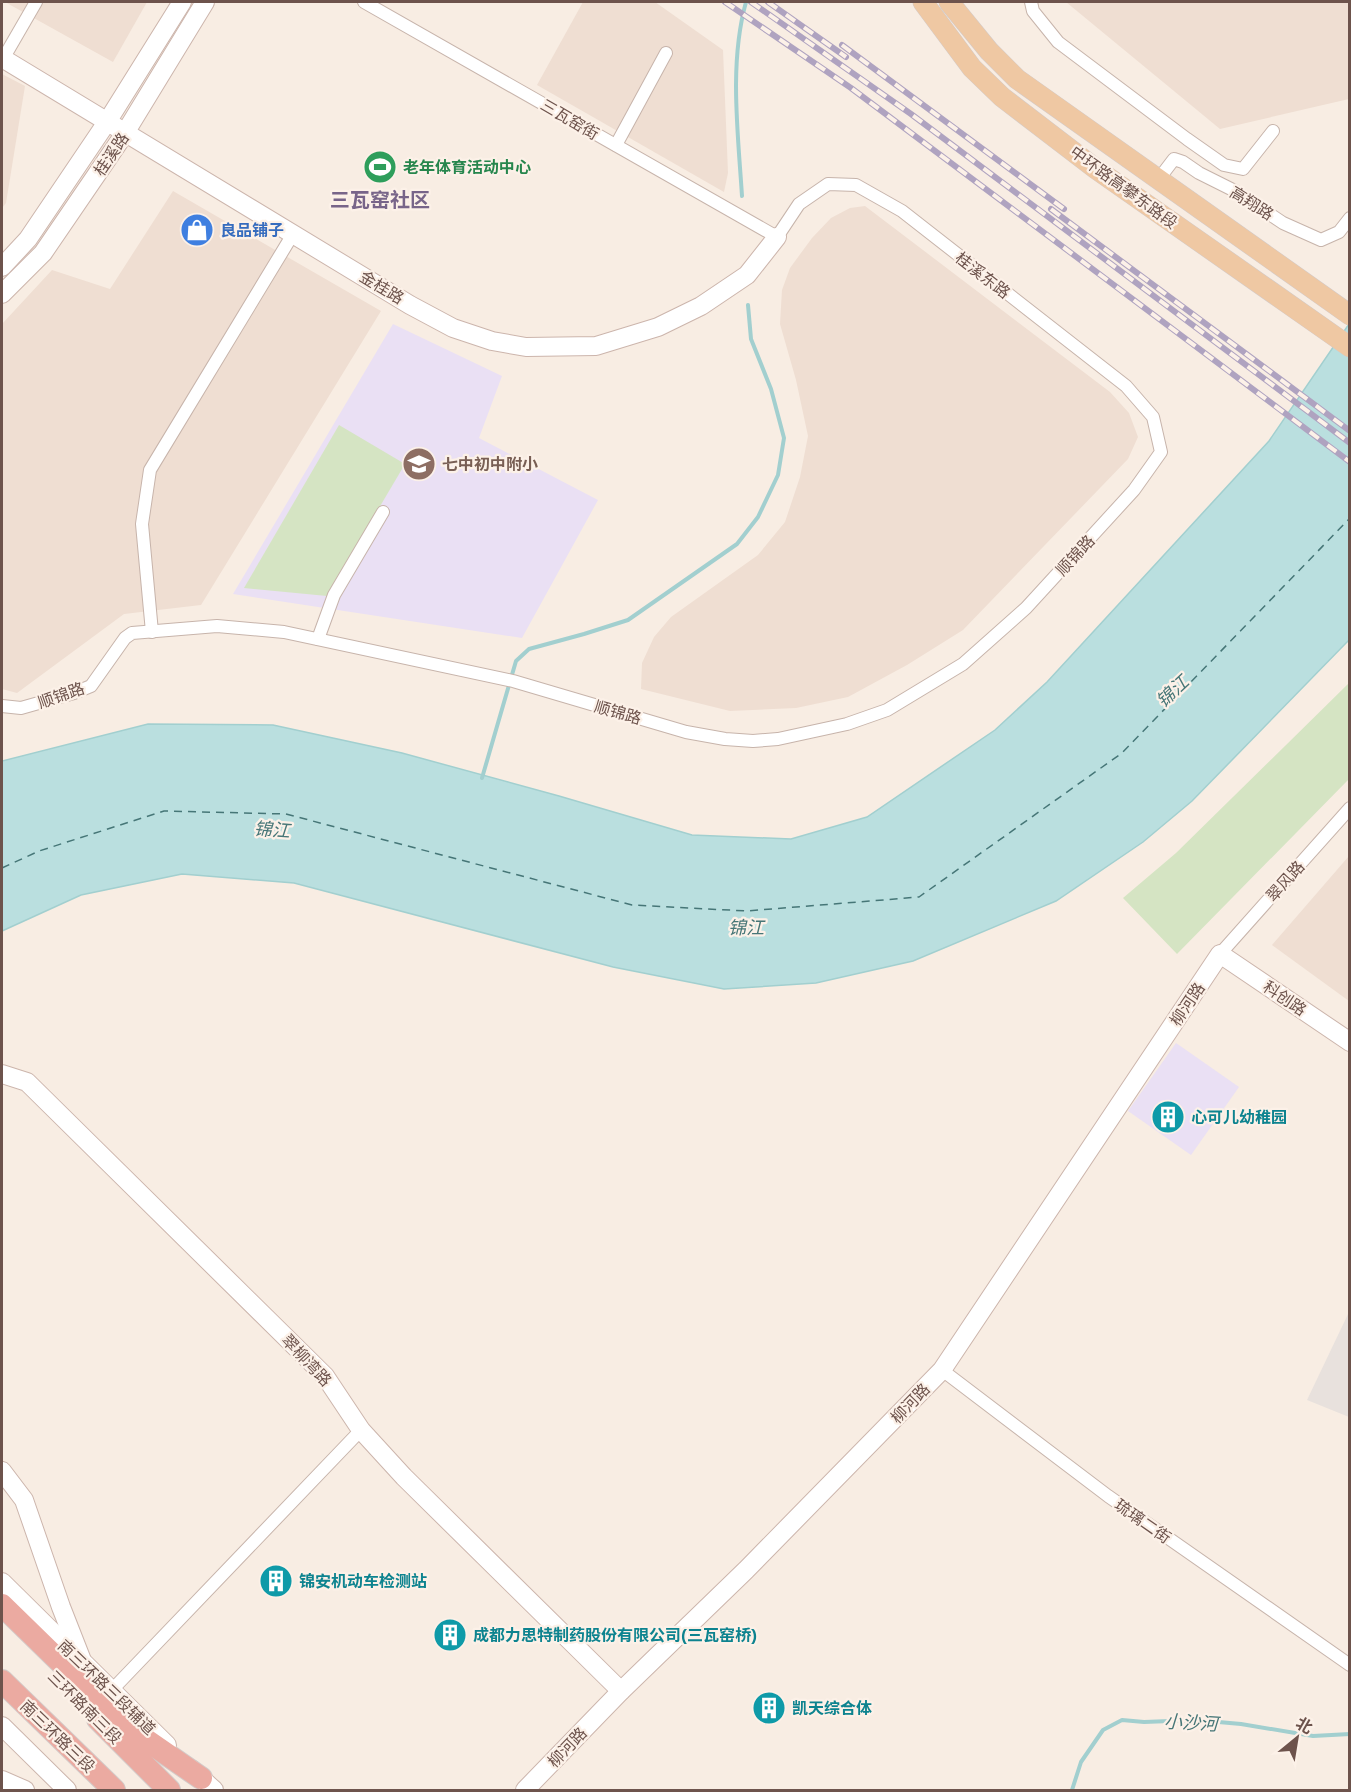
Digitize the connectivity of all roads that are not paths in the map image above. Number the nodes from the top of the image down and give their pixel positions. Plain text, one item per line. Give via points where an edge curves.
1 (36, 2) edge
2 (182, 2) edge
3 (205, 2) edge
4 (364, 2) edge
5 (923, 2) edge
6 (949, 2) edge
7 (1031, 2) edge
8 (666, 53) dead end
9 (2, 58) edge
10 (107, 122) junction
11 (1273, 131) dead end
12 (125, 133) junction
13 (616, 145) junction
14 (1158, 180) junction
15 (1350, 218) edge
16 (293, 234) junction
17 (777, 237) junction
18 (2, 267) edge
19 (2, 294) edge
20 (1350, 315) edge
21 (1350, 347) edge
22 (1161, 452) joint
23 (383, 512) dead end
24 (152, 632) junction
25 (318, 639) junction
26 (2, 706) edge
27 (1350, 808) edge
28 (1220, 954) junction
29 (1350, 1042) edge
30 (2, 1074) edge
31 (942, 1370) junction
32 (361, 1430) junction
33 (2, 1471) edge
34 (2, 1582) edge
35 (2, 1605) edge
36 (2, 1623) edge
37 (84, 1665) junction
38 (1350, 1665) edge
39 (2, 1682) edge
40 (111, 1691) junction
41 (621, 1691) junction
42 (2, 1700) edge
43 (2, 1726) edge
44 (2, 1780) edge
45 (207, 1784) edge
46 (25, 1791) edge
47 (67, 1791) edge
48 (93, 1791) edge
49 (114, 1791) edge
50 (169, 1791) edge
51 (525, 1791) edge

1 - 9 street
2 - 10 main road, 桂溪路
3 - 12 main road, 桂溪路
4 - 13 street, 三瓦窑街
5 - 21 main road, 中环路高攀东路段 via 972,68 1002,97 1096,169
6 - 14 main road, 中环路高攀东路段 via 1017,79
7 - 11 street via 1058,42 1224,165 1243,170
8 - 13 street
9 - 10 main road, 金桂路
10 - 12 main road, 金桂路
10 - 18 main road, 桂溪路 via 28,239
12 - 16 main road, 金桂路
12 - 19 main road, 桂溪路 via 43,253
13 - 17 street, 三瓦窑街
14 - 15 street, 高翔路 via 1174,159 1183,162 1283,222 1321,240 1339,232
14 - 20 main road, 中环路高攀东路段
16 - 17 main road, 金桂路 via 453,328 526,347 596,346 658,327 701,306 747,276
16 - 24 street via 150,470 142,524
17 - 22 street, 桂溪东路 via 799,204 828,184 856,185 902,212 1126,386 1153,417
22 - 25 street, 顺锦路 via 1134,490 1026,608 963,664 887,710 847,724 778,739 725,739 686,732 507,680
23 - 25 street via 334,595
24 - 25 street, 顺锦路 via 217,626
24 - 26 street, 顺锦路 via 132,633 125,638 91,686 21,708
27 - 28 street, 翠风路
28 - 29 main road, 科创路
28 - 31 main road, 柳河路
30 - 32 main road, 翠柳湾路 via 27,1082 325,1376
31 - 38 street, 琉璃二街 via 1108,1496
31 - 41 main road, 柳河路
32 - 40 street
32 - 41 main road, 翠柳湾路
33 - 37 main road via 24,1500
34 - 37 main road, 南三环路三段辅道
35 - 45 highway via 126,1726
36 - 50 highway, 三环路南三段
37 - 40 main road, 南三环路三段辅道
39 - 49 highway, 南三环路三段
40 - 45 main road, 南三环路三段辅道
41 - 51 main road, 柳河路
42 - 48 highway
43 - 47 main road
44 - 46 main road

